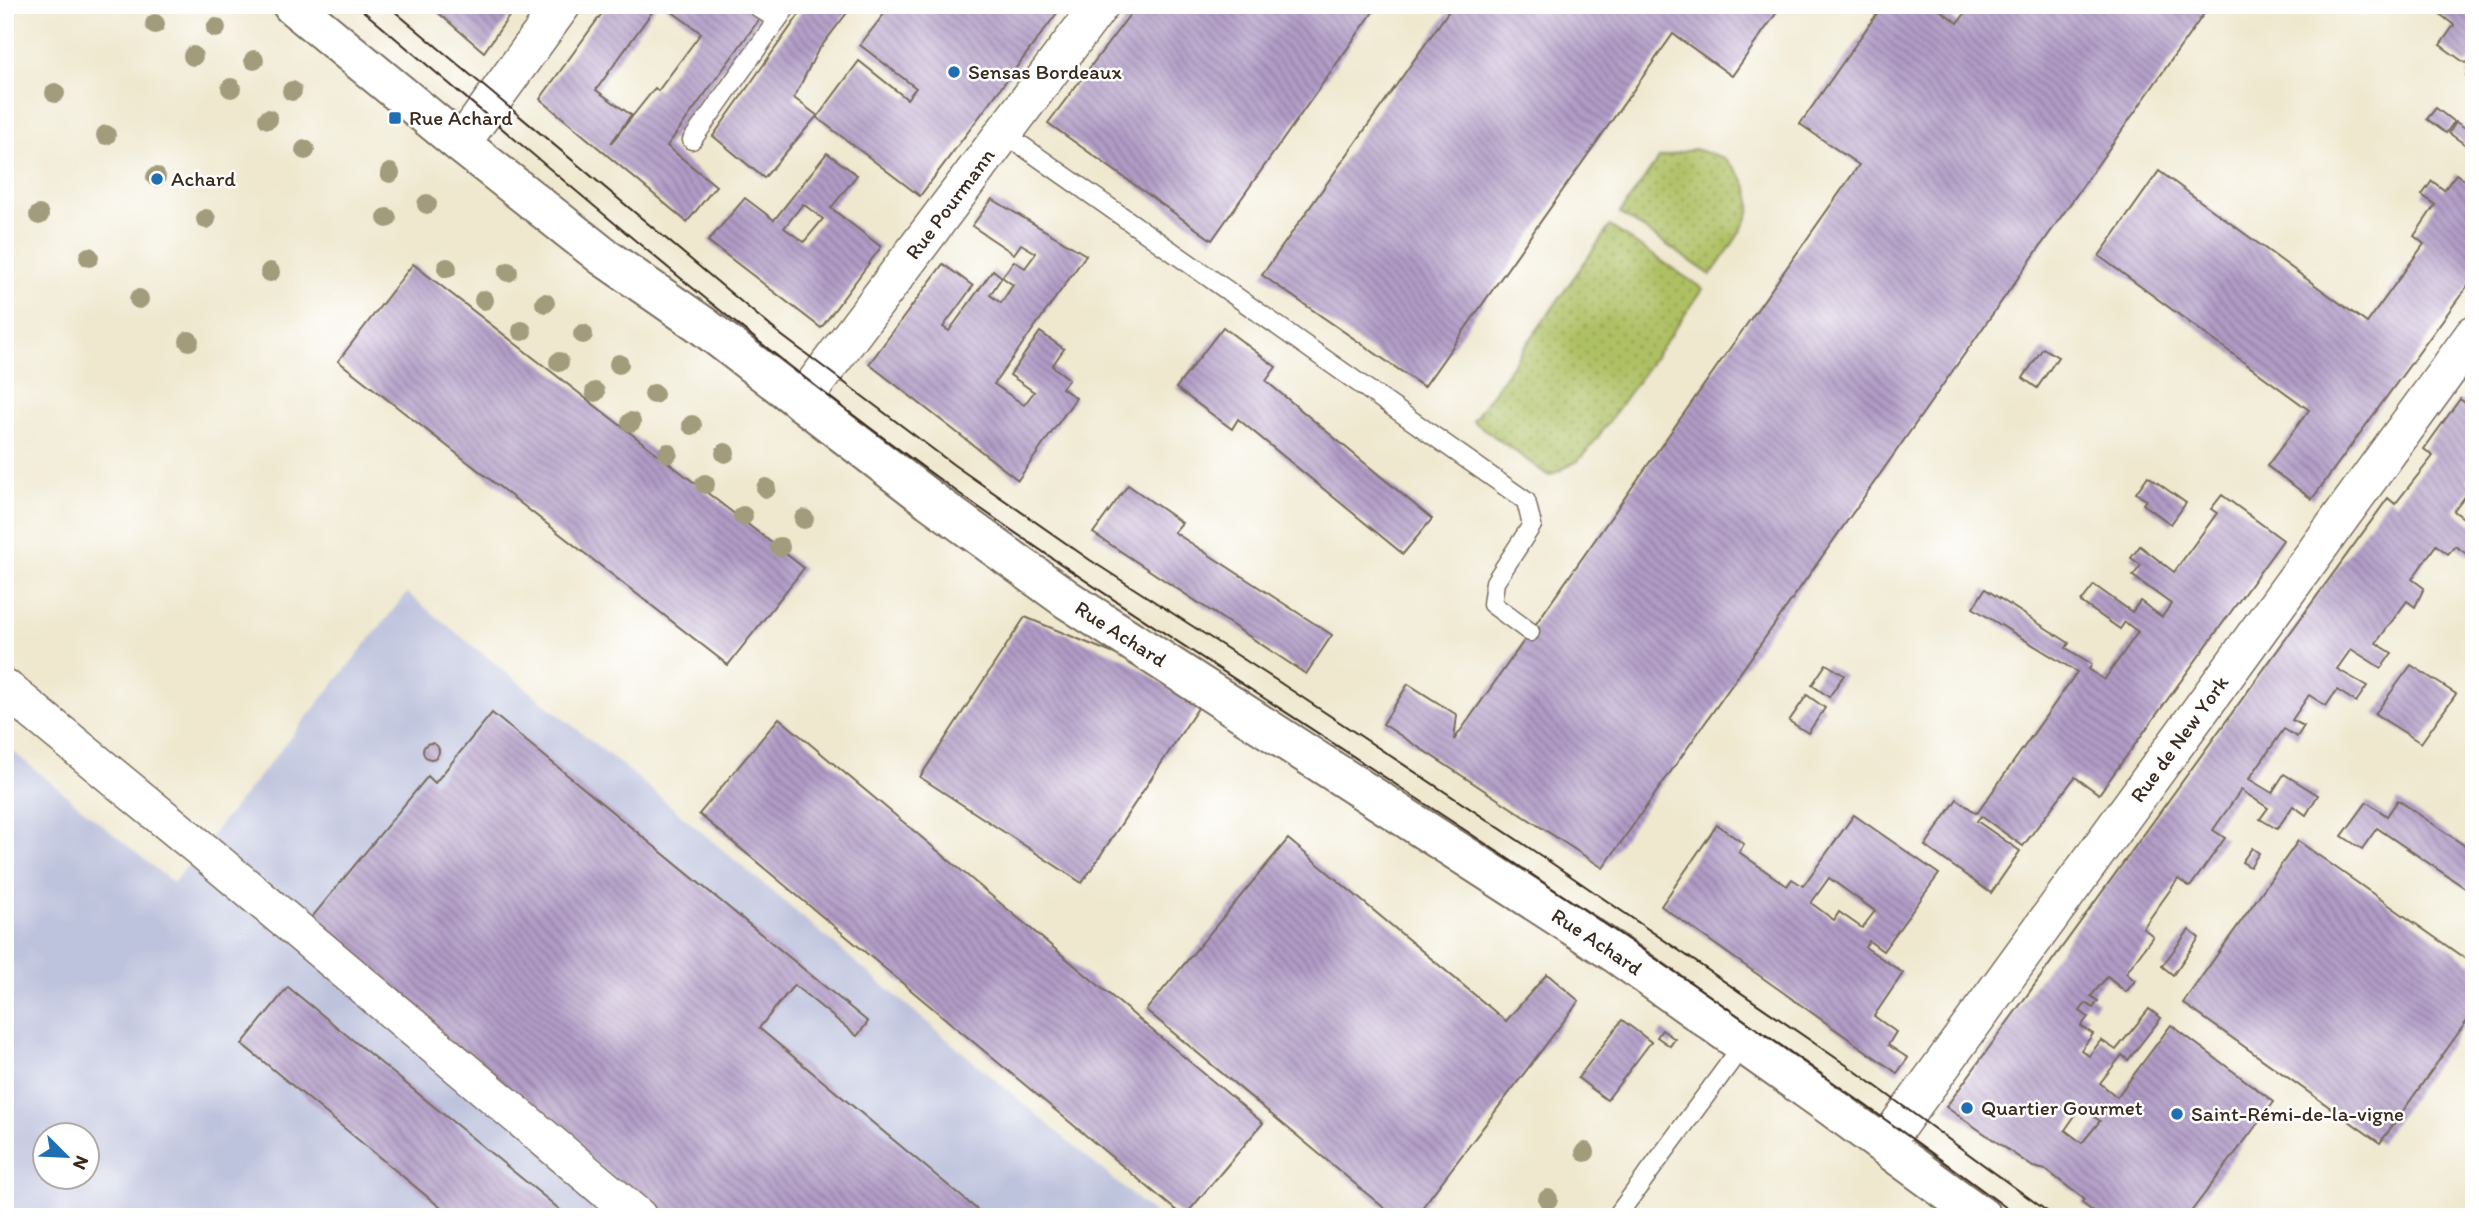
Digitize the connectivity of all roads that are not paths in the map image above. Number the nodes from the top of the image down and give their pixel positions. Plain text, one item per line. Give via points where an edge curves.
1 (292, 5) edge
2 (562, 5) edge
3 (755, 5) edge
4 (788, 5) edge
5 (1100, 5) edge
6 (777, 20) junction
7 (1004, 133) junction
8 (692, 140) dead end
9 (461, 144) junction
10 (2474, 334) edge
11 (801, 402) junction
12 (1530, 632) dead end
13 (5, 688) edge
14 (1743, 1045) junction
15 (1884, 1144) junction
16 (638, 1217) edge
17 (1616, 1217) edge
18 (1982, 1217) edge

1 - 9 street, Rue Achard
2 - 9 street
3 - 6 lane
4 - 6 lane
5 - 7 street, Rue Pourmann
6 - 8 lane
7 - 11 street, Rue Pourmann
7 - 12 lane via 1526,500 1532,524 1495,582 1492,604
9 - 11 street, Rue Achard via 604,257
10 - 15 street, Rue de New York
11 - 14 street, Rue Achard via 1068,600 1615,953
13 - 16 street
14 - 15 street, Rue Achard
14 - 17 lane
15 - 18 street, Rue Achard

